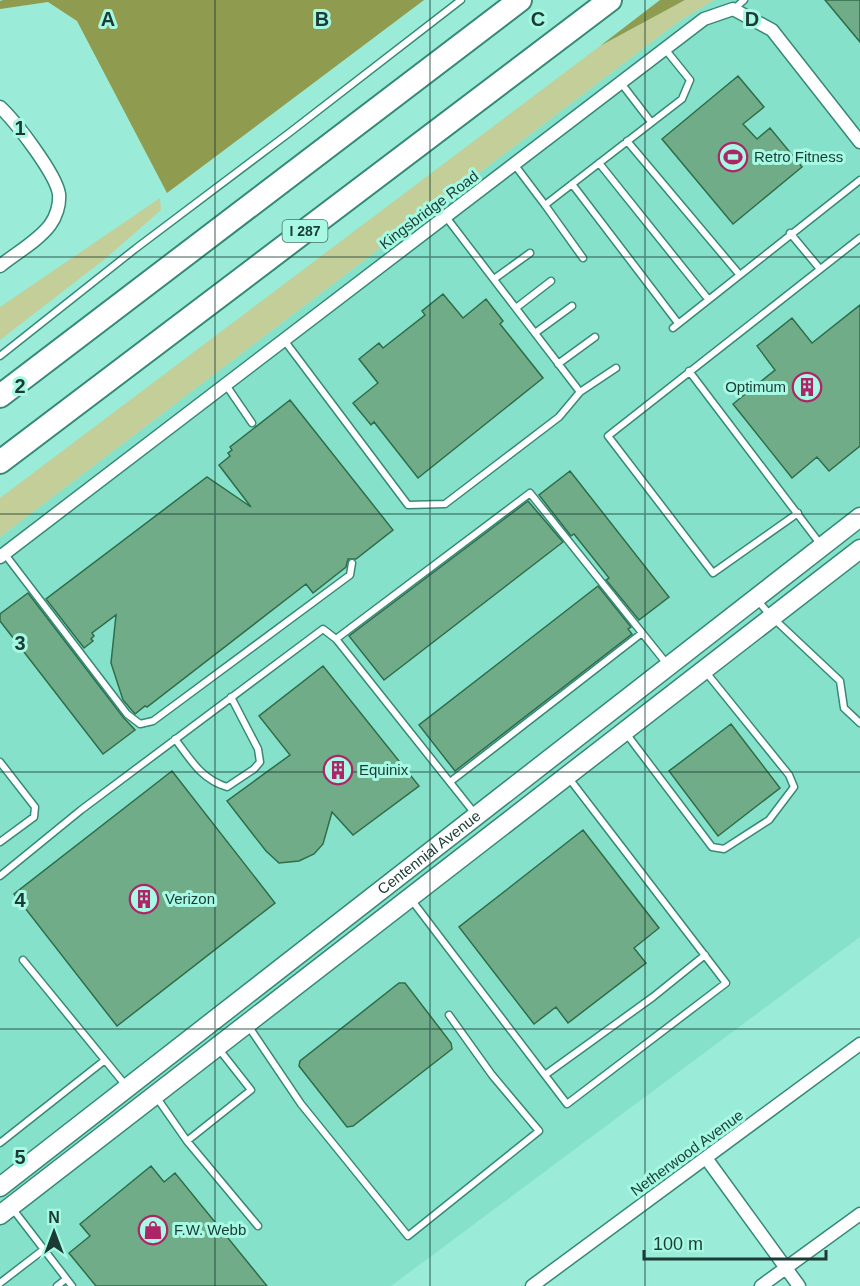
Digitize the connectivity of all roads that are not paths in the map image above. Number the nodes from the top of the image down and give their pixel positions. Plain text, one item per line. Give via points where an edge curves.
1 (461, 0) edge
2 (520, 0) edge
3 (610, 0) edge
4 (744, 0) edge
5 (733, 9) junction
6 (665, 49) junction
7 (621, 83) junction
8 (0, 107) edge
9 (651, 122) junction
10 (627, 141) junction
11 (860, 142) edge
12 (599, 163) junction
13 (514, 164) junction
14 (860, 180) edge
15 (572, 184) junction
16 (544, 205) junction
17 (446, 216) junction
18 (790, 233) junction
19 (860, 238) edge
20 (530, 253) dead end
21 (584, 258) dead end
22 (0, 266) edge
23 (820, 269) junction
24 (739, 274) junction
25 (494, 279) junction
26 (550, 281) dead end
27 (708, 299) junction
28 (572, 306) dead end
29 (516, 308) junction
30 (535, 333) junction
31 (595, 337) dead end
32 (284, 340) junction
33 (0, 356) edge
34 (558, 364) junction
35 (616, 368) dead end
36 (689, 371) junction
37 (226, 384) junction
38 (580, 392) junction
39 (0, 396) edge
40 (252, 423) dead end
41 (0, 462) edge
42 (798, 513) junction
43 (860, 517) edge
44 (822, 547) junction
45 (860, 549) edge
46 (2, 555) edge
47 (352, 563) dead end
48 (755, 598) junction
49 (772, 617) junction
50 (642, 633) junction
51 (336, 639) junction
52 (669, 666) junction
53 (704, 670) junction
54 (231, 697) junction
55 (860, 723) edge
56 (625, 731) junction
57 (175, 739) junction
58 (0, 762) edge
59 (567, 776) junction
60 (450, 782) junction
61 (476, 816) junction
62 (0, 842) edge
63 (0, 876) edge
64 (410, 898) junction
65 (705, 955) junction
66 (23, 960) dead end
67 (449, 1015) dead end
68 (247, 1024) junction
69 (860, 1044) edge
70 (217, 1047) junction
71 (105, 1060) junction
72 (545, 1075) junction
73 (127, 1088) junction
74 (154, 1095) junction
75 (187, 1141) junction
76 (0, 1143) edge
77 (706, 1158) junction
78 (0, 1187) edge
79 (6, 1211) edge
80 (860, 1214) edge
81 (258, 1226) dead end
82 (44, 1250) junction
83 (786, 1268) junction
84 (66, 1279) junction
85 (0, 1283) edge
86 (57, 1286) edge
87 (72, 1286) edge
88 (532, 1286) edge
89 (761, 1286) edge
90 (799, 1286) edge

1 - 33 lane
2 - 39 highway
3 - 41 highway, I 287
4 - 5 lane
5 - 6 street, Kingsbridge Road via 704,19
5 - 11 street via 772,30
6 - 7 street, Kingsbridge Road
6 - 9 lane via 690,80 682,99
7 - 9 lane
7 - 13 street, Kingsbridge Road
8 - 22 street via 50,172 59,202 43,233
9 - 10 lane
10 - 12 lane
10 - 24 lane
12 - 15 lane
12 - 27 lane
13 - 16 lane
13 - 17 street, Kingsbridge Road
14 - 18 lane
15 - 16 lane
15 - 27 lane via 676,325
16 - 21 lane
17 - 25 lane
17 - 32 street, Kingsbridge Road
18 - 23 lane
18 - 24 lane
19 - 23 lane
20 - 25 lane
23 - 36 lane
24 - 27 lane
25 - 29 lane
26 - 29 lane
28 - 30 lane
29 - 30 lane
30 - 34 lane
31 - 34 lane
32 - 37 street, Kingsbridge Road
32 - 38 lane via 408,505 445,504 559,417
34 - 38 lane
35 - 38 lane
36 - 42 lane
36 - 42 lane via 608,436 713,573
37 - 40 lane
37 - 46 street, Kingsbridge Road
42 - 44 lane
43 - 44 main road, Centennial Avenue
44 - 48 main road, Centennial Avenue
45 - 49 main road, Centennial Avenue
46 - 47 lane via 127,714 140,724 153,721 350,575
48 - 49 lane
48 - 52 main road, Centennial Avenue
49 - 53 main road, Centennial Avenue
49 - 55 lane via 840,681 844,708
50 - 51 lane via 530,493
50 - 52 lane
50 - 60 lane
51 - 54 lane via 322,629
51 - 60 lane
52 - 61 main road, Centennial Avenue
53 - 56 main road, Centennial Avenue
53 - 56 lane via 794,787 769,820 724,849 712,847
54 - 57 lane
54 - 57 lane via 258,749 260,762 254,769 227,787 213,783
56 - 59 main road, Centennial Avenue
57 - 63 lane
58 - 62 lane via 34,807 34,817
59 - 64 main road, Centennial Avenue
59 - 65 lane
60 - 61 lane
61 - 73 main road, Centennial Avenue
64 - 68 main road, Centennial Avenue
64 - 72 lane
65 - 72 lane
65 - 72 lane via 726,983 616,1069 567,1104
66 - 71 lane
67 - 68 lane via 539,1131 408,1236 301,1104
68 - 70 main road, Centennial Avenue
69 - 77 street, Netherwood Avenue
70 - 74 main road, Centennial Avenue
70 - 75 lane via 251,1090
71 - 73 lane
71 - 76 lane
73 - 78 main road, Centennial Avenue
74 - 75 lane
74 - 79 main road, Centennial Avenue
75 - 81 lane
77 - 83 street
77 - 88 street, Netherwood Avenue
79 - 82 lane
80 - 83 street
82 - 84 lane
82 - 85 lane
83 - 89 street
83 - 90 street
84 - 86 lane
84 - 87 lane

